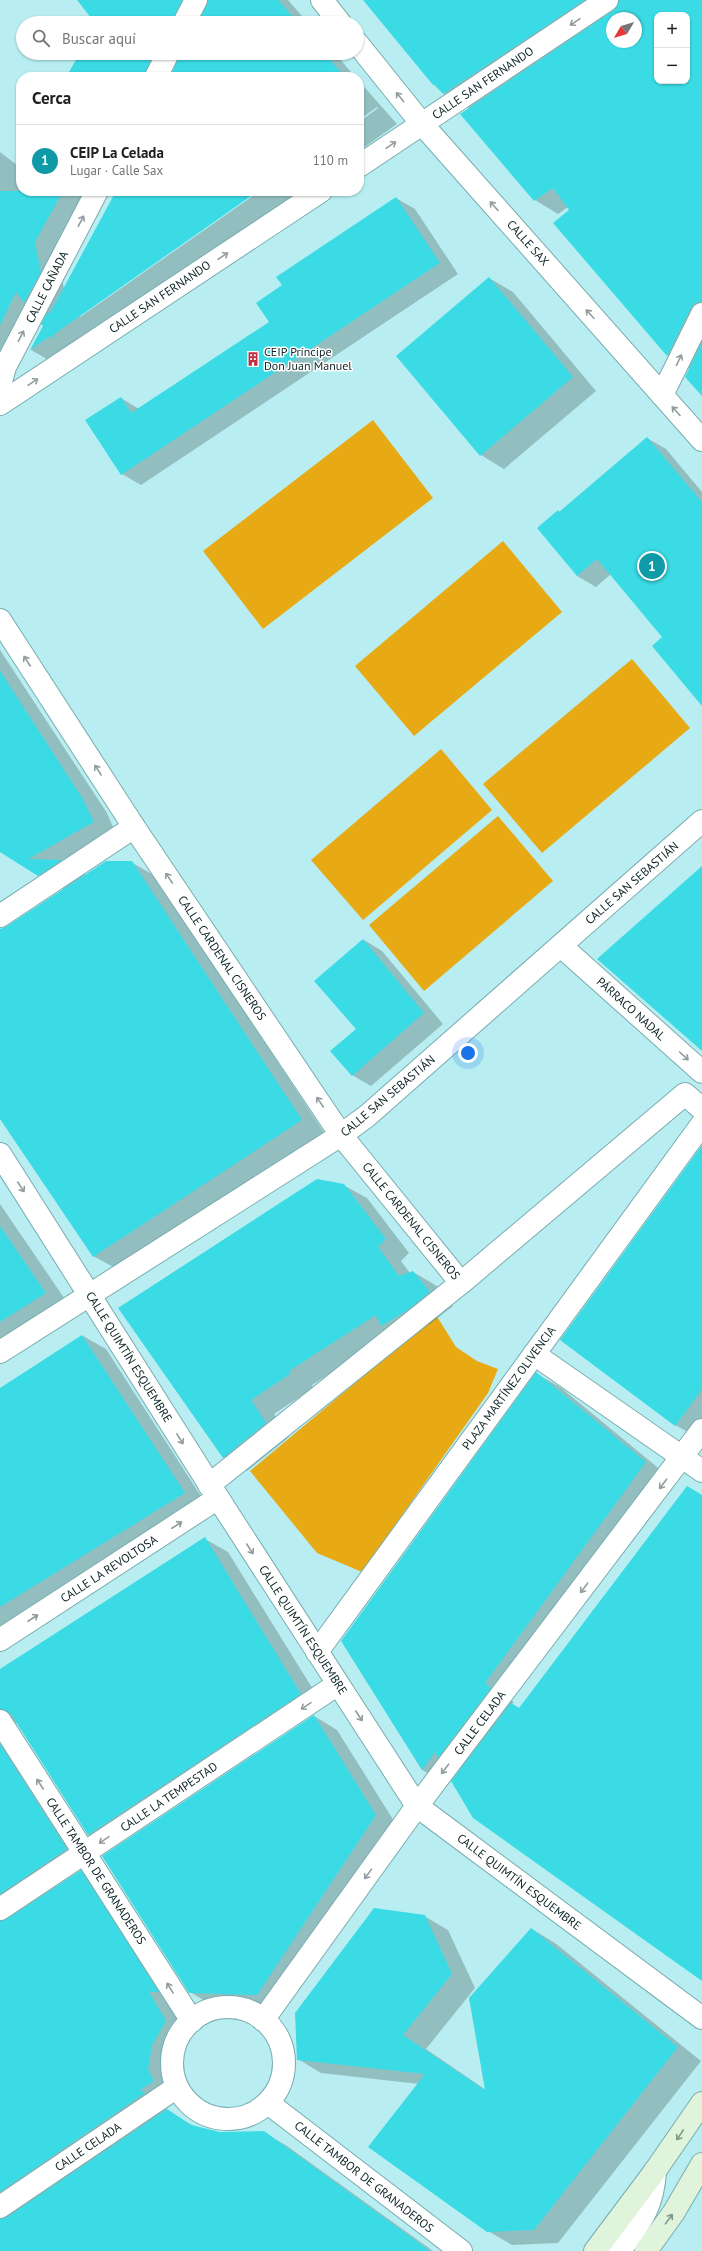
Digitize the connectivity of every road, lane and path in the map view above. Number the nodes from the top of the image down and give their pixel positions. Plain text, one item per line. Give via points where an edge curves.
1 (196, 0) edge
2 (322, 0) edge
3 (608, 0) edge
4 (188, 16) edge
5 (335, 16) edge
6 (364, 53) edge
7 (164, 60) edge
8 (158, 72) edge
9 (422, 124) junction
10 (364, 163) edge
11 (94, 196) edge
12 (313, 196) edge
13 (702, 314) edge
14 (0, 385) edge
15 (662, 395) junction
16 (0, 404) edge
17 (702, 440) edge
18 (0, 620) edge
19 (702, 821) edge
20 (134, 827) junction
21 (0, 916) edge
22 (561, 946) junction
23 (702, 1072) edge
24 (702, 1109) edge
25 (702, 1124) edge
26 (341, 1135) junction
27 (0, 1154) edge
28 (461, 1283) junction
29 (89, 1294) junction
30 (0, 1352) edge
31 (534, 1354) junction
32 (702, 1430) edge
33 (683, 1458) junction
34 (702, 1471) edge
35 (213, 1492) junction
36 (0, 1640) edge
37 (317, 1652) junction
38 (338, 1684) junction
39 (0, 1721) edge
40 (417, 1806) junction
41 (85, 1853) junction
42 (0, 1909) edge
43 (702, 2018) edge
44 (263, 2020) junction
45 (192, 2021) junction
46 (177, 2087) junction
47 (268, 2102) junction
48 (702, 2103) edge
49 (702, 2164) edge
50 (655, 2171) junction
51 (0, 2207) edge
52 (461, 2251) edge
53 (595, 2251) edge
54 (620, 2251) edge
55 (646, 2251) edge

1 - 4 street
2 - 5 street
3 -> 9 street, CALLE SAN FERNANDO
9 -> 6 street, CALLE SAX
7 - 8 street
10 -> 9 street, CALLE SAN FERNANDO
15 -> 9 street, CALLE SAX
14 -> 11 street, CALLE CAÑADA via 5,367
16 -> 12 street, CALLE SAN FERNANDO
15 -> 13 street
17 -> 15 street, CALLE SAX
20 -> 18 street, CALLE CARDENAL CISNEROS
19 - 22 street, CALLE SAN SEBASTIÁN
20 - 21 street
26 -> 20 street, CALLE CARDENAL CISNEROS
22 -> 23 street, PÁRRACO NADAL
22 - 26 street, CALLE SAN SEBASTIÁN
24 - 28 street via 685,1094
25 - 31 street, PLAZA MARTÍNEZ OLIVENCIA
26 - 28 street, CALLE CARDENAL CISNEROS
26 - 29 street, CALLE SAN SEBASTIÁN
27 -> 29 street, CALLE QUIMTÍN ESQUEMBRE
28 - 35 street
29 - 30 street, CALLE SAN SEBASTIÁN
29 -> 35 street, CALLE QUIMTÍN ESQUEMBRE
31 - 33 street
31 - 37 street, PLAZA MARTÍNEZ OLIVENCIA
32 - 33 street, CALLE CELADA
33 - 34 street
33 -> 40 street, CALLE CELADA
36 -> 35 street, CALLE LA REVOLTOSA
35 -> 37 street, CALLE QUIMTÍN ESQUEMBRE
37 - 38 street, CALLE QUIMTÍN ESQUEMBRE
38 -> 40 street, CALLE QUIMTÍN ESQUEMBRE
38 -> 41 street, CALLE LA TEMPESTAD
41 -> 39 street, CALLE TAMBOR DE GRANADEROS
40 - 43 street, CALLE QUIMTÍN ESQUEMBRE
40 -> 44 street, CALLE CELADA
41 - 42 street, CALLE LA TEMPESTAD
45 -> 41 street, CALLE TAMBOR DE GRANADEROS
44 - 45 street via 250,2012 220,2008 205,2012
44 - 47 street via 281,2045 284,2060 277,2090
45 - 46 street via 180,2034 173,2051 172,2069
46 - 47 street via 187,2102 201,2113 219,2119 236,2119 254,2113
46 - 51 street, CALLE CELADA
47 - 52 street, CALLE TAMBOR DE GRANADEROS
48 -> 50 street
55 -> 49 street via 674,2212
50 - 53 street
50 - 54 street via 654,2192 648,2210

